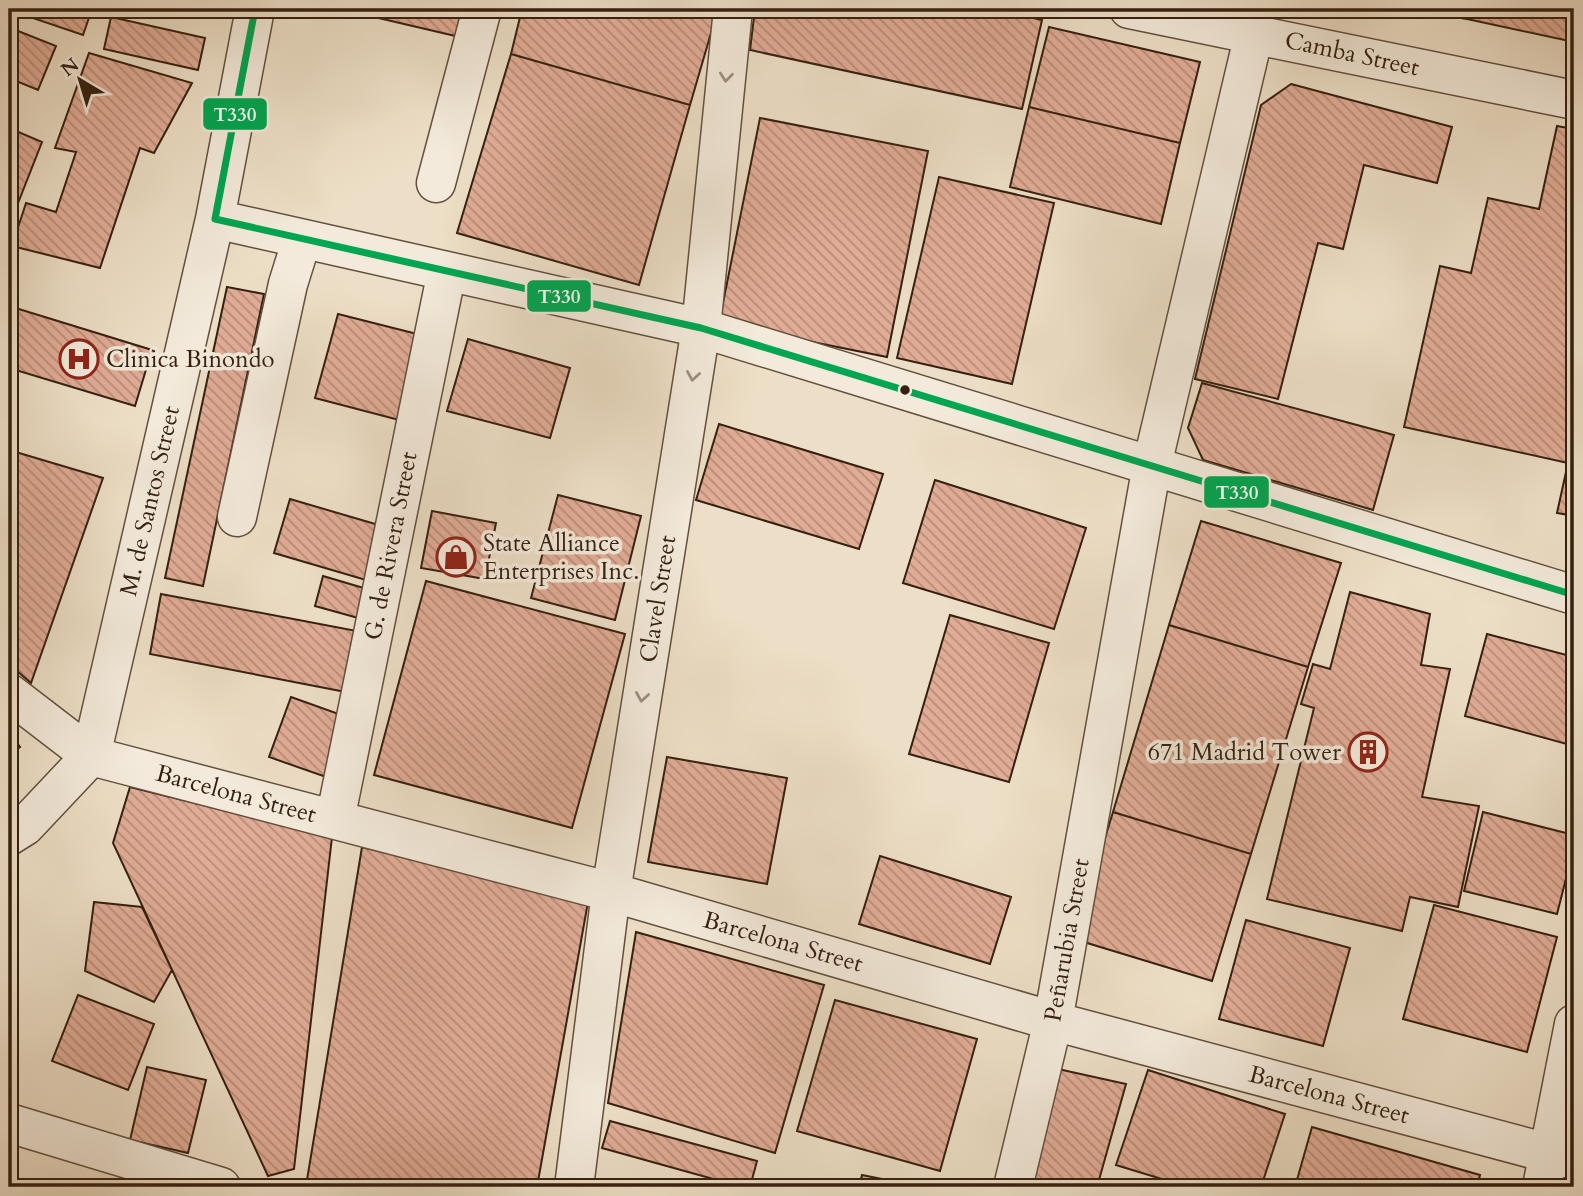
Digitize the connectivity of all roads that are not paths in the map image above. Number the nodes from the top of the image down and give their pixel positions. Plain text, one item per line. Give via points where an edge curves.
1 (256, 9) edge
2 (482, 9) edge
3 (733, 9) edge
4 (1129, 9) edge
5 (1254, 34) junction
6 (1574, 100) edge
7 (436, 183) dead end
8 (215, 219) junction
9 (302, 239) junction
10 (447, 271) junction
11 (701, 328) junction
12 (1152, 465) junction
13 (236, 517) dead end
14 (1574, 595) edge
15 (9, 693) edge
16 (91, 756) junction
17 (335, 820) junction
18 (9, 836) edge
19 (611, 892) junction
20 (1053, 1021) junction
21 (1574, 1024) edge
22 (9, 1123) edge
23 (1555, 1167) edge
24 (221, 1187) edge
25 (574, 1187) edge
26 (1013, 1187) edge

1 - 8 street, M. de Santos Street
2 - 7 street
3 -> 11 street, Clavel Street
4 - 5 street, Camba Street
5 - 6 street, Camba Street
5 - 12 street, Peñarubia Street
8 - 9 street
8 - 16 street, M. de Santos Street
9 - 10 street
9 - 13 street
10 - 11 street
10 - 17 street, G. de Rivera Street
11 - 12 street
11 -> 19 street, Clavel Street
12 - 14 street
12 - 20 street, Peñarubia Street
15 - 16 street, Barcelona Street
16 - 17 street, Barcelona Street
16 - 18 street via 25,826
17 - 19 street, Barcelona Street
19 - 20 street, Barcelona Street
19 - 25 street, Clavel Street
20 - 23 street, Barcelona Street
20 - 26 street, Peñarubia Street
21 - 23 street
22 - 24 street

